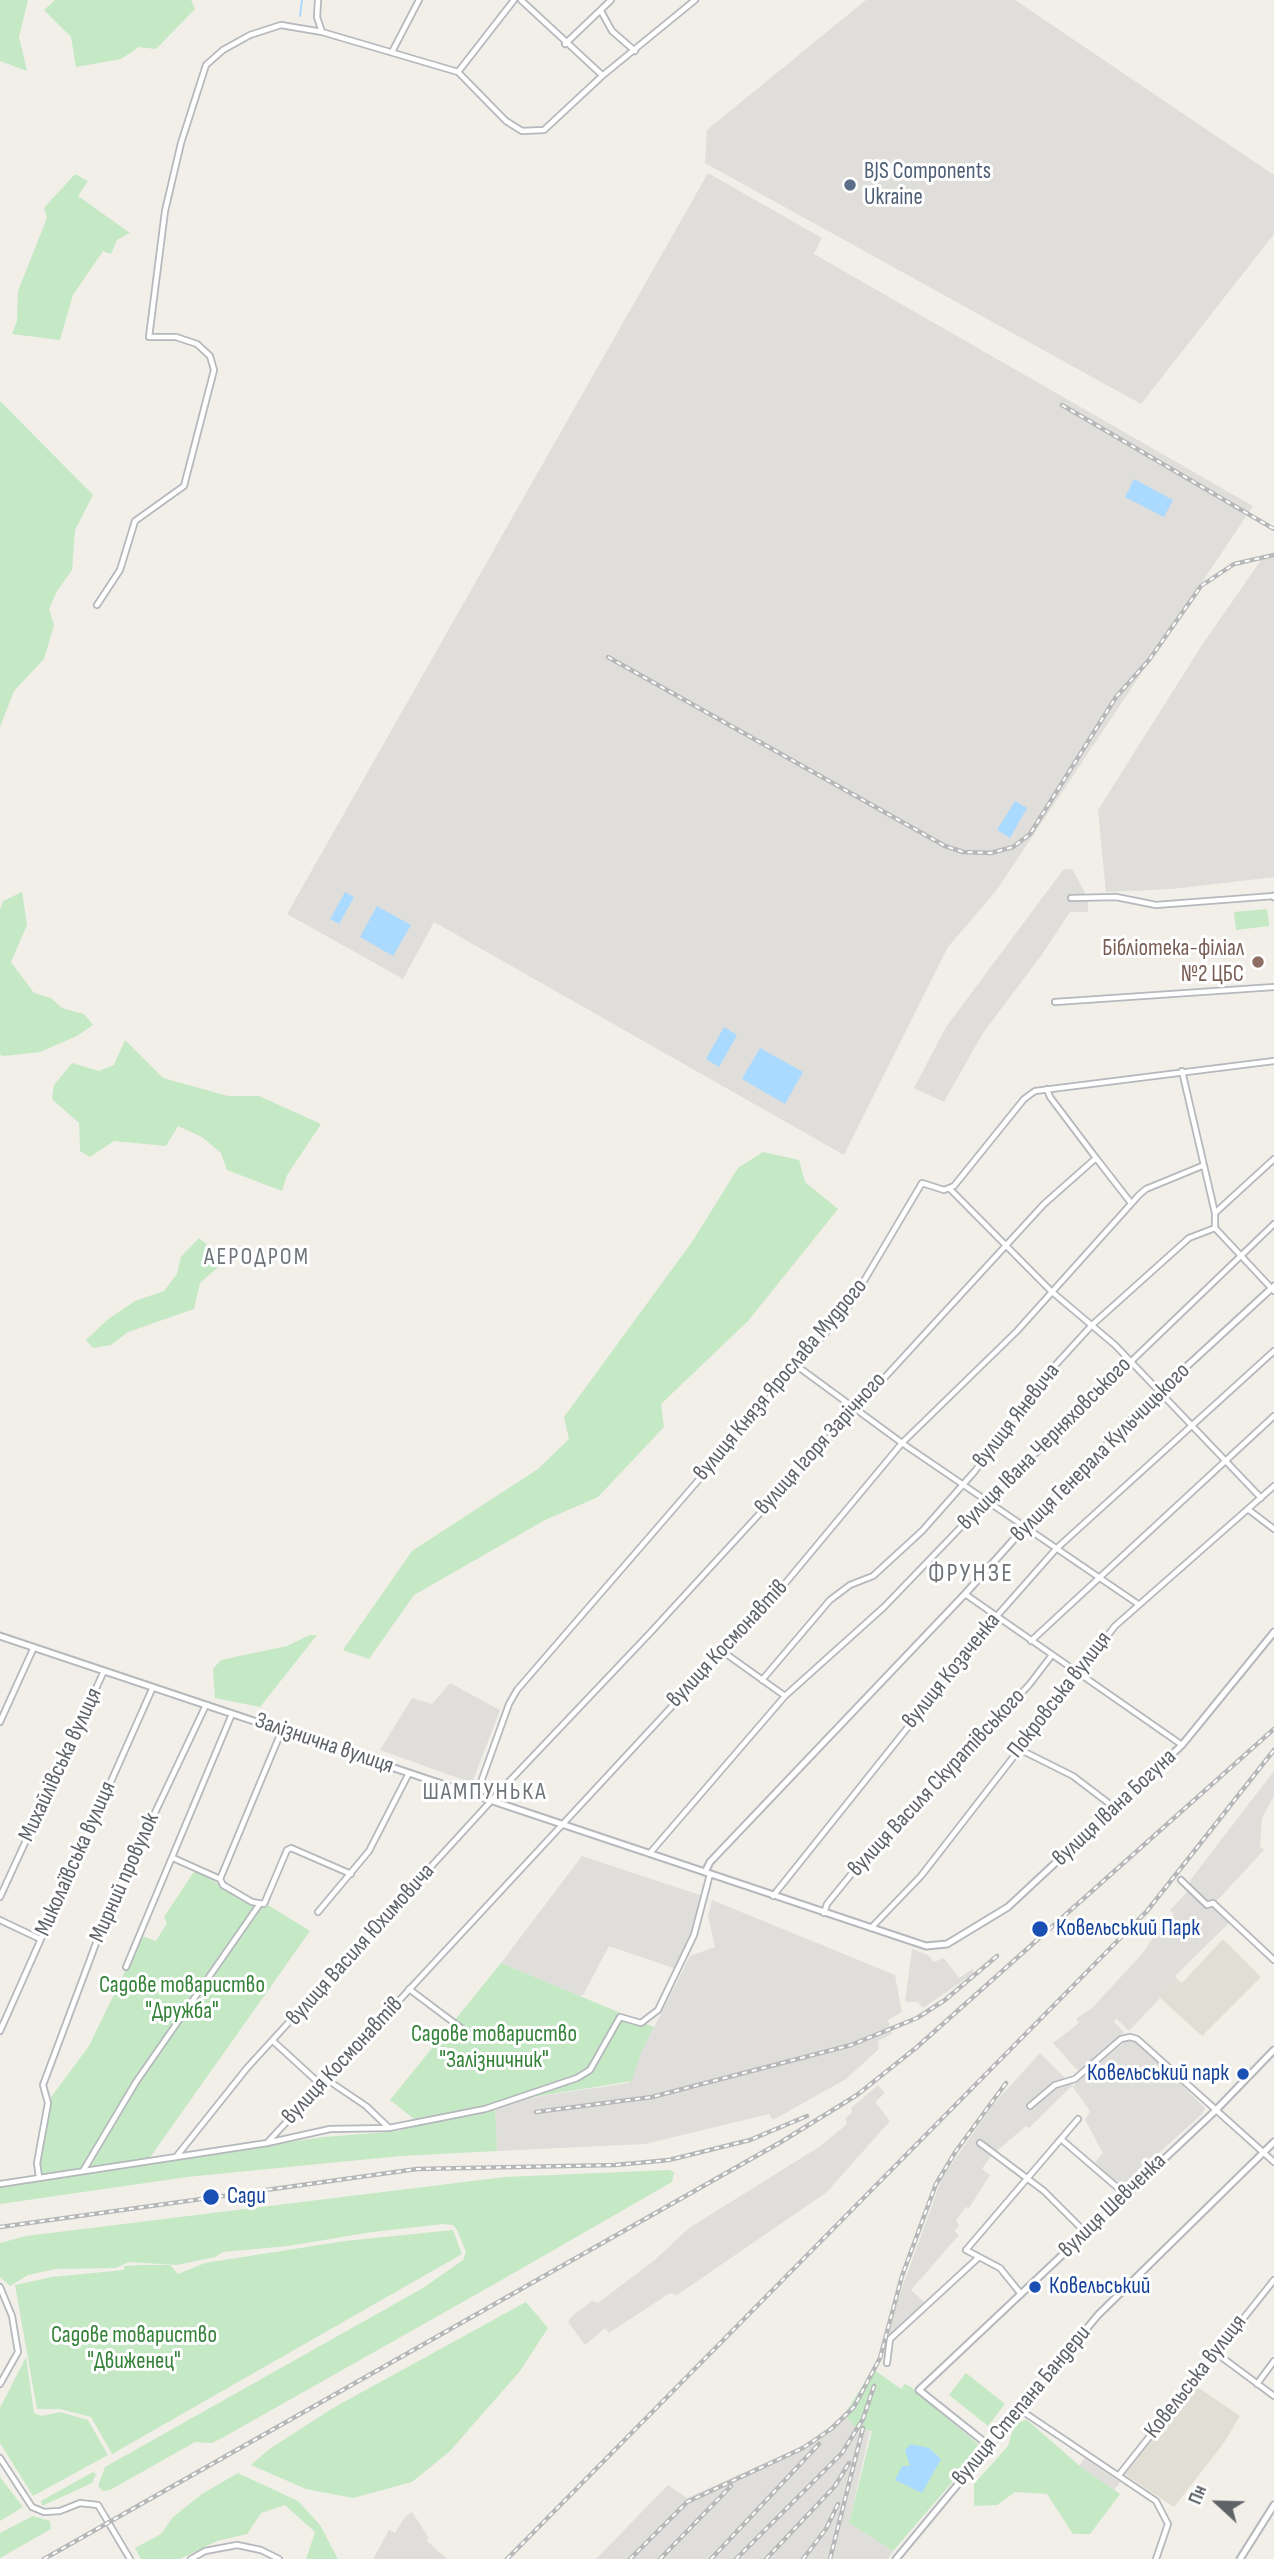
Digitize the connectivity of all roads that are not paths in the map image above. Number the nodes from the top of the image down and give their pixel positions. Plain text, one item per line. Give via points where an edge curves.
1 (317, 0) edge
2 (419, 0) edge
3 (514, 0) edge
4 (521, 0) edge
5 (611, 0) edge
6 (695, 0) edge
7 (601, 10) junction
8 (322, 32) junction
9 (565, 44) junction
10 (635, 51) junction
11 (391, 52) junction
12 (458, 72) junction
13 (602, 76) junction
14 (97, 605) dead end
15 (1274, 896) edge
16 (1071, 898) dead end
17 (1274, 987) edge
18 (1055, 1002) dead end
19 (1274, 1061) edge
20 (1182, 1071) junction
21 (1047, 1089) junction
22 (1096, 1158) junction
23 (1274, 1159) edge
24 (1202, 1166) junction
25 (950, 1189) junction
26 (1131, 1203) junction
27 (1215, 1213) junction
28 (1274, 1224) edge
29 (1215, 1228) junction
30 (1005, 1245) junction
31 (1241, 1255) junction
32 (1273, 1288) edge
33 (1051, 1291) junction
34 (1092, 1325) junction
35 (1274, 1351) edge
36 (1130, 1361) junction
37 (797, 1366) junction
38 (1160, 1391) junction
39 (853, 1409) junction
40 (1274, 1416) edge
41 (1192, 1425) junction
42 (902, 1443) junction
43 (1226, 1461) junction
44 (963, 1485) junction
45 (1274, 1486) edge
46 (1261, 1498) junction
47 (986, 1501) junction
48 (1250, 1510) junction
49 (1025, 1527) junction
50 (1274, 1529) edge
51 (1056, 1549) junction
52 (1098, 1579) junction
53 (965, 1594) junction
54 (1138, 1604) junction
55 (996, 1617) junction
56 (1274, 1632) edge
57 (0, 1636) edge
58 (1031, 1641) junction
59 (34, 1647) junction
60 (722, 1651) junction
61 (1052, 1655) junction
62 (104, 1671) junction
63 (1077, 1672) junction
64 (762, 1680) junction
65 (153, 1687) junction
66 (785, 1696) junction
67 (206, 1705) junction
68 (232, 1714) junction
69 (0, 1723) edge
70 (282, 1730) junction
71 (1182, 1745) junction
72 (1018, 1749) junction
73 (410, 1773) junction
74 (477, 1793) junction
75 (493, 1799) junction
76 (1116, 1809) junction
77 (563, 1822) junction
78 (650, 1853) junction
79 (173, 1858) junction
80 (708, 1873) junction
81 (351, 1874) junction
82 (220, 1879) junction
83 (1181, 1880) dead end
84 (773, 1896) junction
85 (0, 1897) edge
86 (259, 1905) junction
87 (318, 1912) dead end
88 (824, 1913) junction
89 (0, 1920) edge
90 (871, 1928) junction
91 (40, 1939) junction
92 (926, 1946) joint
93 (1274, 1960) edge
94 (126, 1967) dead end
95 (409, 1989) junction
96 (0, 2031) edge
97 (469, 2034) dead end
98 (273, 2041) junction
99 (1274, 2050) edge
100 (326, 2078) junction
101 (320, 2084) junction
102 (1030, 2106) dead end
103 (1215, 2111) junction
104 (1078, 2119) dead end
105 (389, 2128) junction
106 (1061, 2139) junction
107 (1274, 2142) edge
108 (267, 2143) junction
109 (980, 2143) dead end
110 (1263, 2153) junction
111 (176, 2157) junction
112 (1274, 2162) edge
113 (83, 2171) junction
114 (39, 2177) junction
115 (1027, 2179) junction
116 (0, 2184) edge
117 (1125, 2194) junction
118 (1085, 2232) junction
119 (978, 2258) junction
120 (1274, 2280) edge
121 (0, 2287) edge
122 (1020, 2294) junction
123 (1216, 2353) junction
124 (1274, 2361) edge
125 (887, 2364) dead end
126 (0, 2384) edge
127 (1257, 2384) junction
128 (1274, 2396) edge
129 (1019, 2409) junction
130 (988, 2445) junction
131 (0, 2458) edge
132 (1119, 2475) junction
133 (1274, 2505) edge
134 (130, 2559) edge
135 (191, 2559) edge
136 (279, 2559) edge
137 (896, 2559) edge
138 (1156, 2559) edge
139 (1240, 2559) edge

1 - 8 street
2 - 11 street
3 - 12 street
4 - 9 street
5 - 7 street
6 - 10 street
7 - 9 street
7 - 10 street via 612,31
8 - 11 street
8 - 14 street via 281,25 265,28 212,57 201,74 165,211 149,337 176,337 198,344 210,356 214,370 184,486 135,521 120,570
9 - 13 street
10 - 13 street
11 - 12 street
12 - 13 street via 522,131 544,130
15 - 16 street via 1156,905 1116,897
17 - 18 street
19 - 20 street
20 - 21 street
20 - 24 street
21 - 22 street
21 - 25 street via 1024,1099
22 - 26 street
22 - 30 street, вулиця Ігоря Зарічного
23 - 27 street
24 - 26 street, вулиця Космонавтів via 1146,1189
24 - 27 street
25 - 30 street
25 - 37 street, вулиця Князя Ярослава Мудрого via 922,1183 861,1289
26 - 33 street, вулиця Космонавтів
27 - 29 street
28 - 31 street, вулиця Івана Черняховського
29 - 31 street
29 - 34 street, вулиця Яневича via 1189,1238
30 - 33 street
30 - 39 street, вулиця Ігоря Зарічного
31 - 32 street
31 - 36 street, вулиця Івана Черняховського
32 - 38 street, вулиця Генерала Кульчицького
33 - 34 street
33 - 42 street, вулиця Космонавтів via 986,1363
34 - 36 street
34 - 44 street, вулиця Яневича via 1031,1392
35 - 41 street, вулиця Козаченка
36 - 38 street
36 - 47 street, вулиця Івана Черняховського
37 - 39 street
37 - 74 street, вулиця Князя Ярослава Мудрого via 517,1690
38 - 41 street
38 - 49 street, вулиця Генерала Кульчицького
39 - 42 street
39 - 75 street, вулиця Ігоря Зарічного
40 - 43 street
41 - 43 street
41 - 51 street, вулиця Козаченка
42 - 44 street
42 - 60 street, вулиця Космонавтів via 778,1592
43 - 46 street
43 - 52 street
44 - 47 street
44 - 64 street, вулиця Яневича via 887,1566 830,1600
45 - 46 street, Покровська вулиця
46 - 48 street, Покровська вулиця
47 - 49 street
47 - 66 street, вулиця Івана Черняховського via 884,1607
48 - 50 street
48 - 54 street, Покровська вулиця
49 - 51 street
49 - 53 street, вулиця Генерала Кульчицького
51 - 52 street
51 - 55 street, вулиця Козаченка
52 - 54 street
52 - 58 street
53 - 55 street
53 - 80 street, вулиця Генерала Кульчицького via 710,1861
54 - 63 street, Покровська вулиця
55 - 58 street
55 - 84 street, вулиця Козаченка
56 - 71 street, вулиця Івана Богуна
57 - 59 street, Залізнична вулиця
58 - 61 street
59 - 62 street, Залізнична вулиця
59 - 69 street
60 - 64 street
60 - 77 street, вулиця Космонавтів
61 - 63 street
61 - 88 street, вулиця Василя Скуратівського via 1030,1685 852,1872
62 - 65 street, Залізнична вулиця
62 - 85 street, Михайлівська вулиця
63 - 71 street
63 - 72 street, Покровська вулиця
64 - 66 street
65 - 67 street, Залізнична вулиця
65 - 91 street, Миколаївська вулиця
66 - 78 street, вулиця Івана Черняховського
67 - 68 street, Залізнична вулиця
67 - 114 street, Мирний провулок via 107,1914 43,2085 48,2103 37,2163
68 - 70 street, Залізнична вулиця
68 - 79 street
70 - 73 street, Залізнична вулиця
70 - 82 street
71 - 76 street, вулиця Івана Богуна
72 - 76 street via 1073,1776
72 - 90 street, Покровська вулиця via 921,1876
73 - 74 street, Залізнична вулиця
73 - 81 street via 369,1852
74 - 75 street, Залізнична вулиця
75 - 77 street, Залізнична вулиця
75 - 98 street, вулиця Василя Юхимовича
76 - 92 street, вулиця Івана Богуна via 1008,1907 947,1944
77 - 78 street, Залізнична вулиця
77 - 95 street, вулиця Космонавтів
78 - 80 street, Залізнична вулиця
79 - 82 street
79 - 94 street
80 - 84 street, Залізнична вулиця
80 - 105 street via 694,1935 658,2010 640,2023 620,2017 590,2070 485,2109
81 - 86 street via 291,1848 267,1899
81 - 87 street
82 - 86 street
83 - 93 street
84 - 88 street, Залізнична вулиця
86 - 113 street via 136,2082
88 - 90 street, Залізнична вулиця
89 - 91 street
90 - 92 street, Залізнична вулиця
91 - 96 street, Миколаївська вулиця
95 - 97 street
95 - 100 street, вулиця Космонавтів
98 - 101 street
98 - 111 street, вулиця Василя Юхимовича
99 - 103 street, вулиця Шевченка
100 - 101 street, вулиця Космонавтів
100 - 105 street
101 - 108 street, вулиця Космонавтів
102 - 103 street via 1130,2037 1138,2039
103 - 110 street
103 - 117 street, вулиця Шевченка
104 - 106 street
105 - 108 street via 330,2129
106 - 115 street
106 - 117 street
107 - 110 street, вулиця Степана Бандери
108 - 111 street
109 - 115 street
110 - 112 street
110 - 129 street, вулиця Степана Бандери via 1098,2315
111 - 113 street
113 - 114 street
114 - 116 street
115 - 118 street
115 - 119 street via 966,2250
117 - 118 street, вулиця Шевченка
118 - 122 street, вулиця Шевченка
119 - 122 street via 1000,2268
119 - 125 street via 890,2339
120 - 123 street, Ковельська вулиця
121 - 126 street via 12,2316 18,2352
122 - 130 street, вулиця Шевченка via 919,2390
123 - 127 street
123 - 132 street, Ковельська вулиця
124 - 127 street
127 - 128 street
129 - 130 street, вулиця Степана Бандери
129 - 132 street
130 - 137 street, вулиця Степана Бандери
131 - 134 street via 32,2507 44,2512 80,2503 98,2505
132 - 138 street via 1156,2501 1165,2516 1166,2534
133 - 139 street
135 - 136 street via 237,2544

